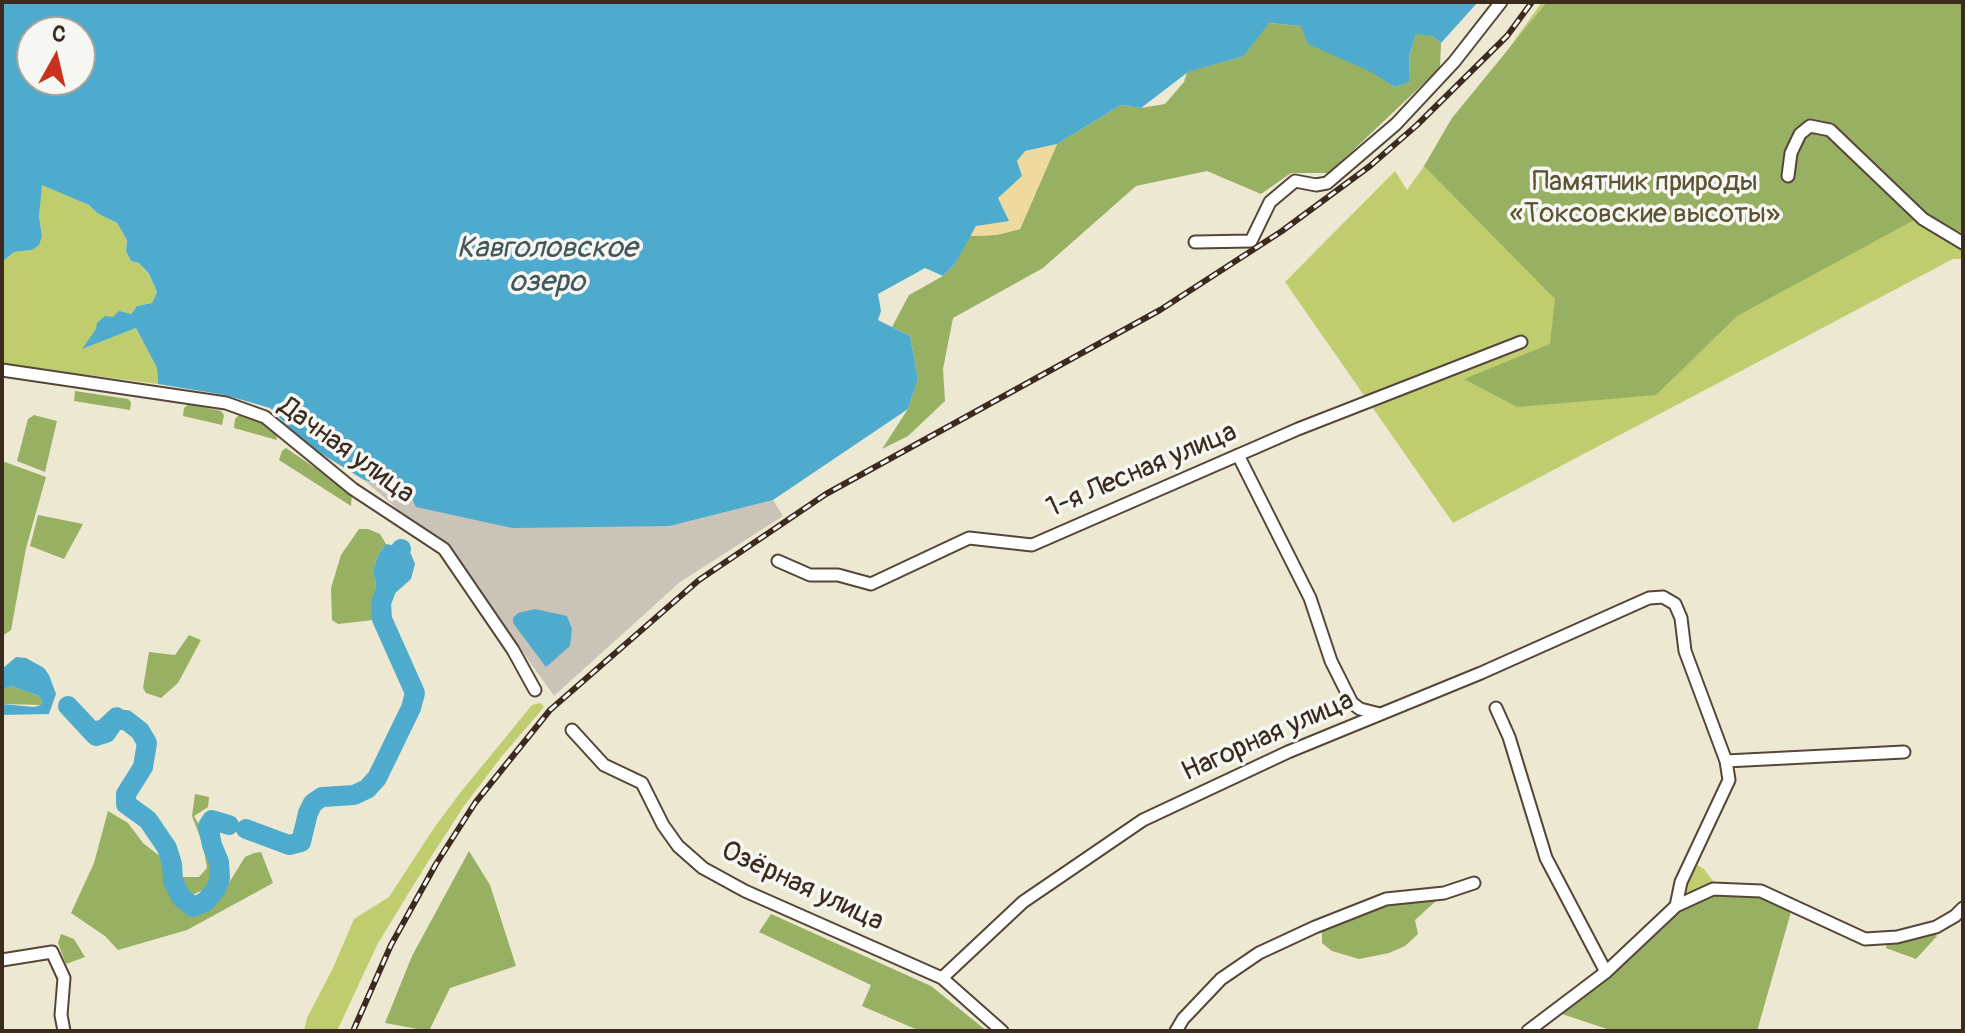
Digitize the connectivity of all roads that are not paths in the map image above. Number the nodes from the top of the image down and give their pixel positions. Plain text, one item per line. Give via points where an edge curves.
1 (1501, 2) edge
2 (1788, 176) dead end
3 (1195, 242) dead end
4 (1963, 243) edge
5 (1521, 342) dead end
6 (2, 370) edge
7 (1238, 455) junction
8 (778, 561) dead end
9 (535, 690) dead end
10 (1496, 708) dead end
11 (1381, 714) junction
12 (572, 730) dead end
13 (1904, 752) dead end
14 (1726, 761) junction
15 (1474, 883) dead end
16 (1676, 906) junction
17 (1963, 908) edge
18 (2, 960) edge
19 (1606, 972) junction
20 (942, 978) junction
21 (64, 1031) edge
22 (1002, 1031) edge
23 (1176, 1031) edge
24 (1528, 1031) edge

1 - 3 street via 1396,124 1327,183 1295,181 1270,202 1251,241
2 - 4 street via 1800,134 1810,126 1830,130 1923,219
5 - 7 street, 1-я Лесная улица
6 - 9 street, Дачная улица via 226,403 265,417 353,489 444,549
7 - 8 street, 1-я Лесная улица via 1032,545 969,538 871,584 838,575 810,575
7 - 11 street via 1310,598 1352,703
10 - 19 street via 1546,858
11 - 14 street, Нагорная улица via 1649,598 1663,597 1675,604 1681,618 1685,651
11 - 20 street, Нагорная улица via 1143,820 1023,902
12 - 20 street, Озёрная улица via 604,765 642,783 671,836 703,868
13 - 14 street
14 - 16 street via 1729,780 1681,882
15 - 23 street via 1444,893 1386,899 1259,953 1221,979
16 - 17 street via 1713,889 1761,891 1865,939 1936,927
16 - 19 street
18 - 21 street via 52,952 64,978
19 - 24 street
20 - 22 street, Озёрная улица

